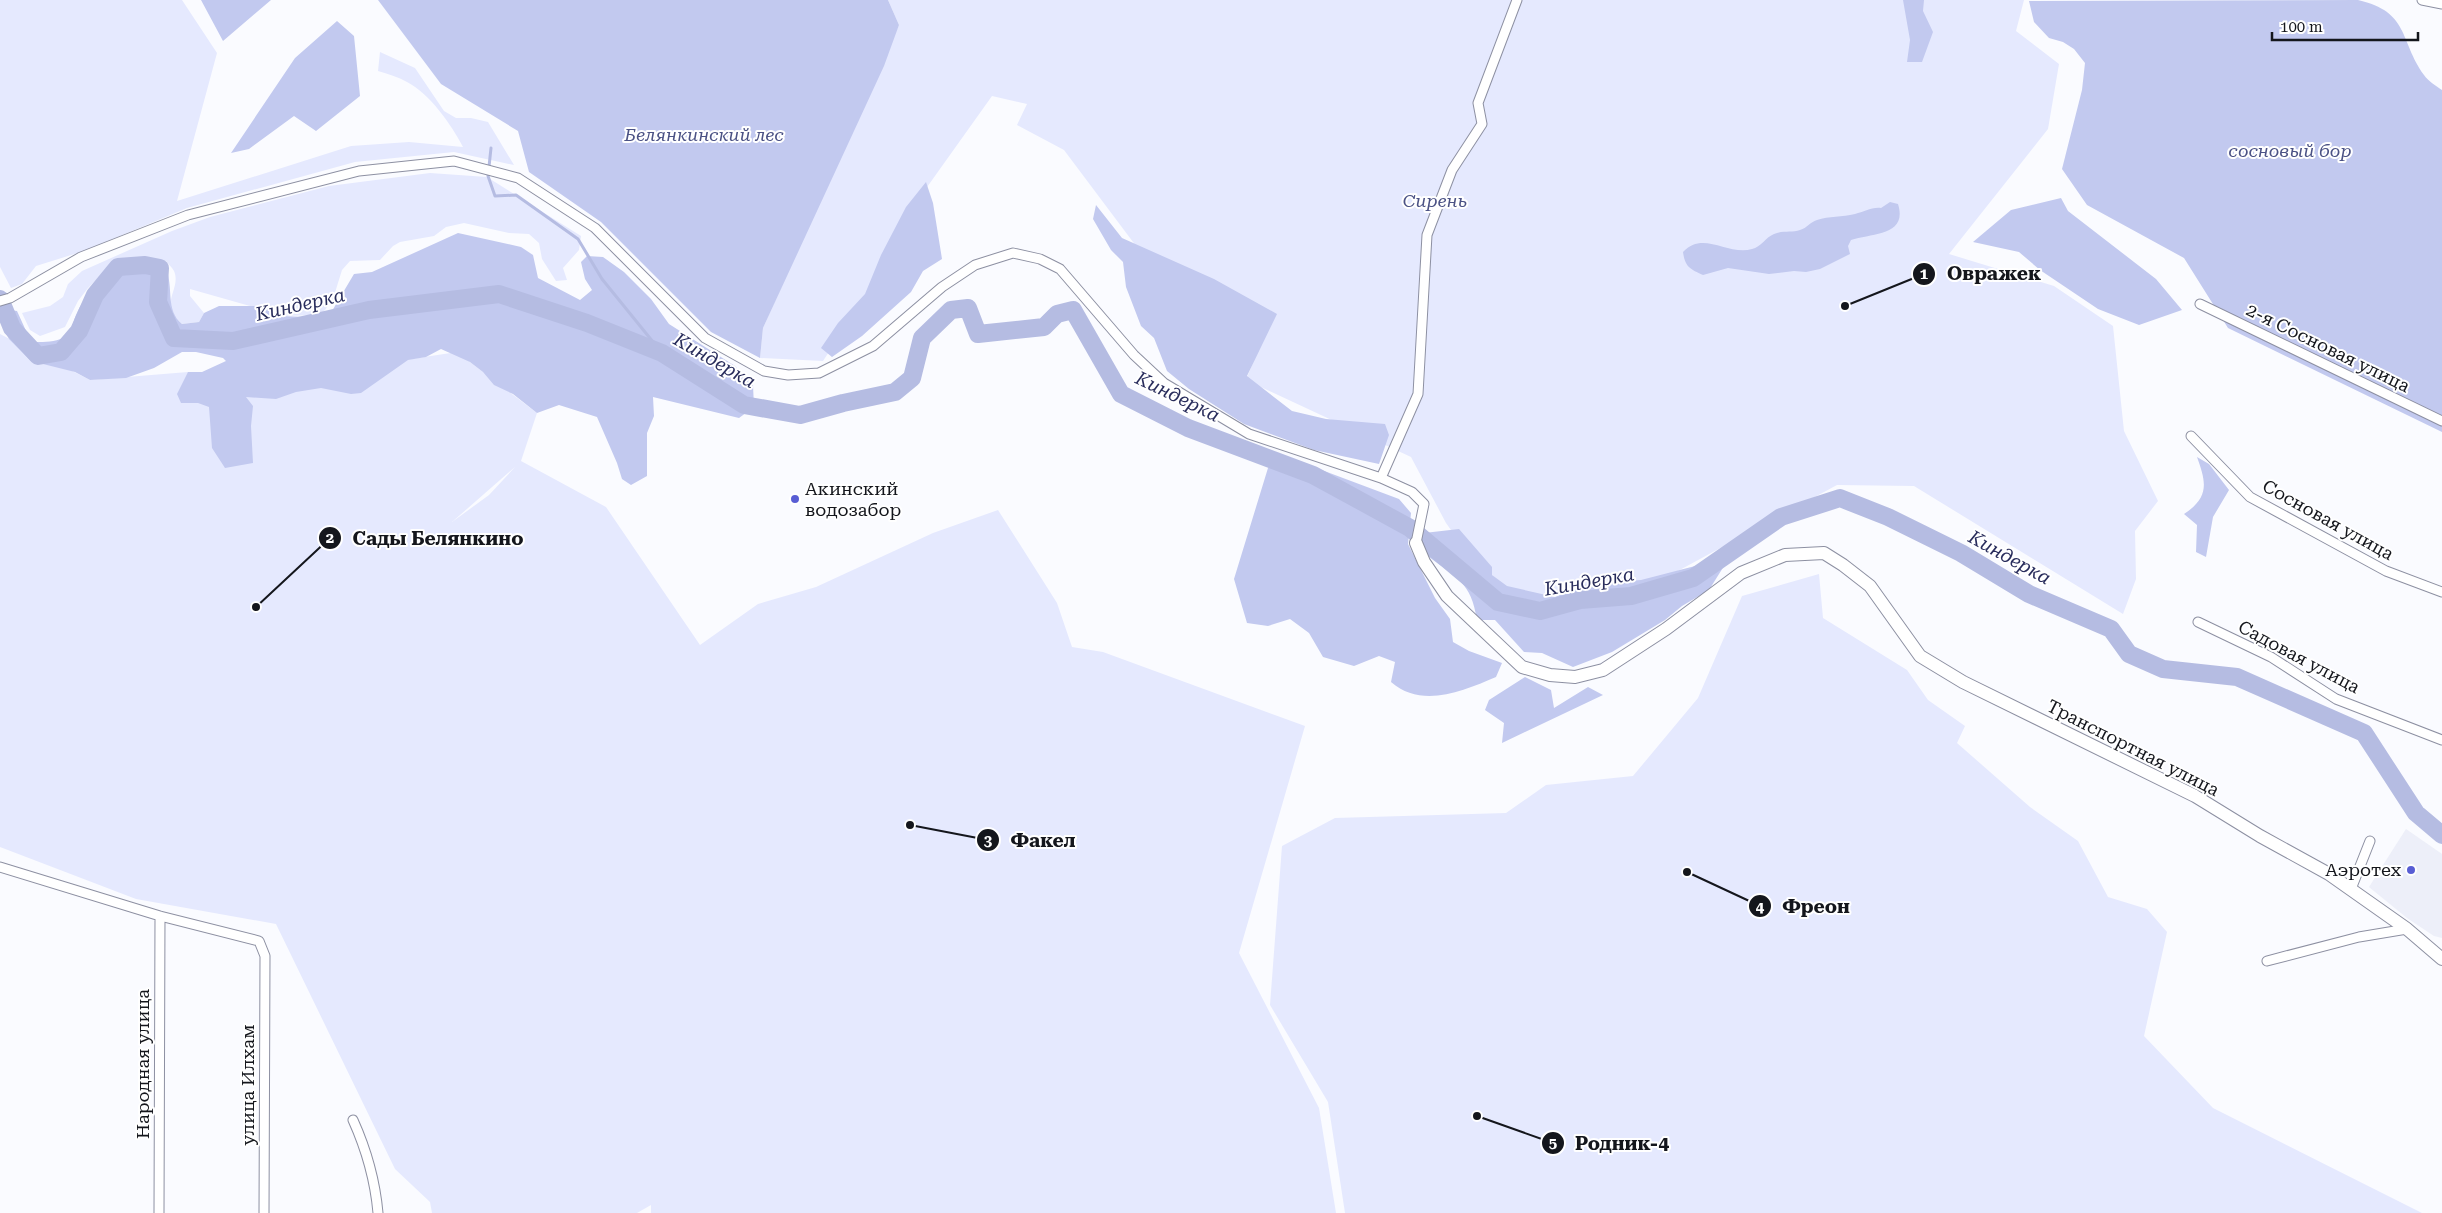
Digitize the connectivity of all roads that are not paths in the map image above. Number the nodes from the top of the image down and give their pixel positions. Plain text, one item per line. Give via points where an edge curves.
1 (1517, 0) edge
2 (2422, 0) edge
3 (2442, 4) edge
4 (0, 301) edge
5 (2200, 304) dead end
6 (2442, 421) edge
7 (2190, 436) dead end
8 (1381, 478) junction
9 (1416, 543) joint
10 (2442, 592) edge
11 (2198, 622) dead end
12 (2442, 740) edge
13 (2370, 841) dead end
14 (0, 867) edge
15 (2351, 889) junction
16 (160, 916) junction
17 (2407, 929) junction
18 (2442, 959) edge
19 (2267, 961) dead end
20 (353, 1120) dead end
21 (159, 1213) edge
22 (264, 1213) edge
23 (378, 1213) edge

1 - 8 street via 1478,103 1482,124 1452,170 1427,235 1418,394
2 - 3 street
4 - 8 street via 80,258 188,215 358,171 454,161 518,178 595,228 706,338 764,371 788,375 819,373 873,346 942,287 975,266 1013,253 1040,259 1060,269 1134,355 1164,383 1249,434
5 - 6 street, 2-я Сосновая улица
7 - 10 street, Сосновая улица via 2250,497 2386,571
8 - 9 street via 1412,492 1424,504
9 - 15 street, Транспортная улица via 1446,596 1522,667 1575,678 1603,670 1742,573 1785,555 1824,553 1870,586 1920,656 1963,682 2195,796
11 - 12 street, Садовая улица via 2271,657 2336,698
13 - 15 street
14 - 16 street
15 - 17 street, Транспортная улица
16 - 21 street, Народная улица
16 - 22 street, улица Илхам via 259,941 265,956
17 - 18 street, Транспортная улица
17 - 19 street via 2359,937
20 - 23 street via 374,1177

